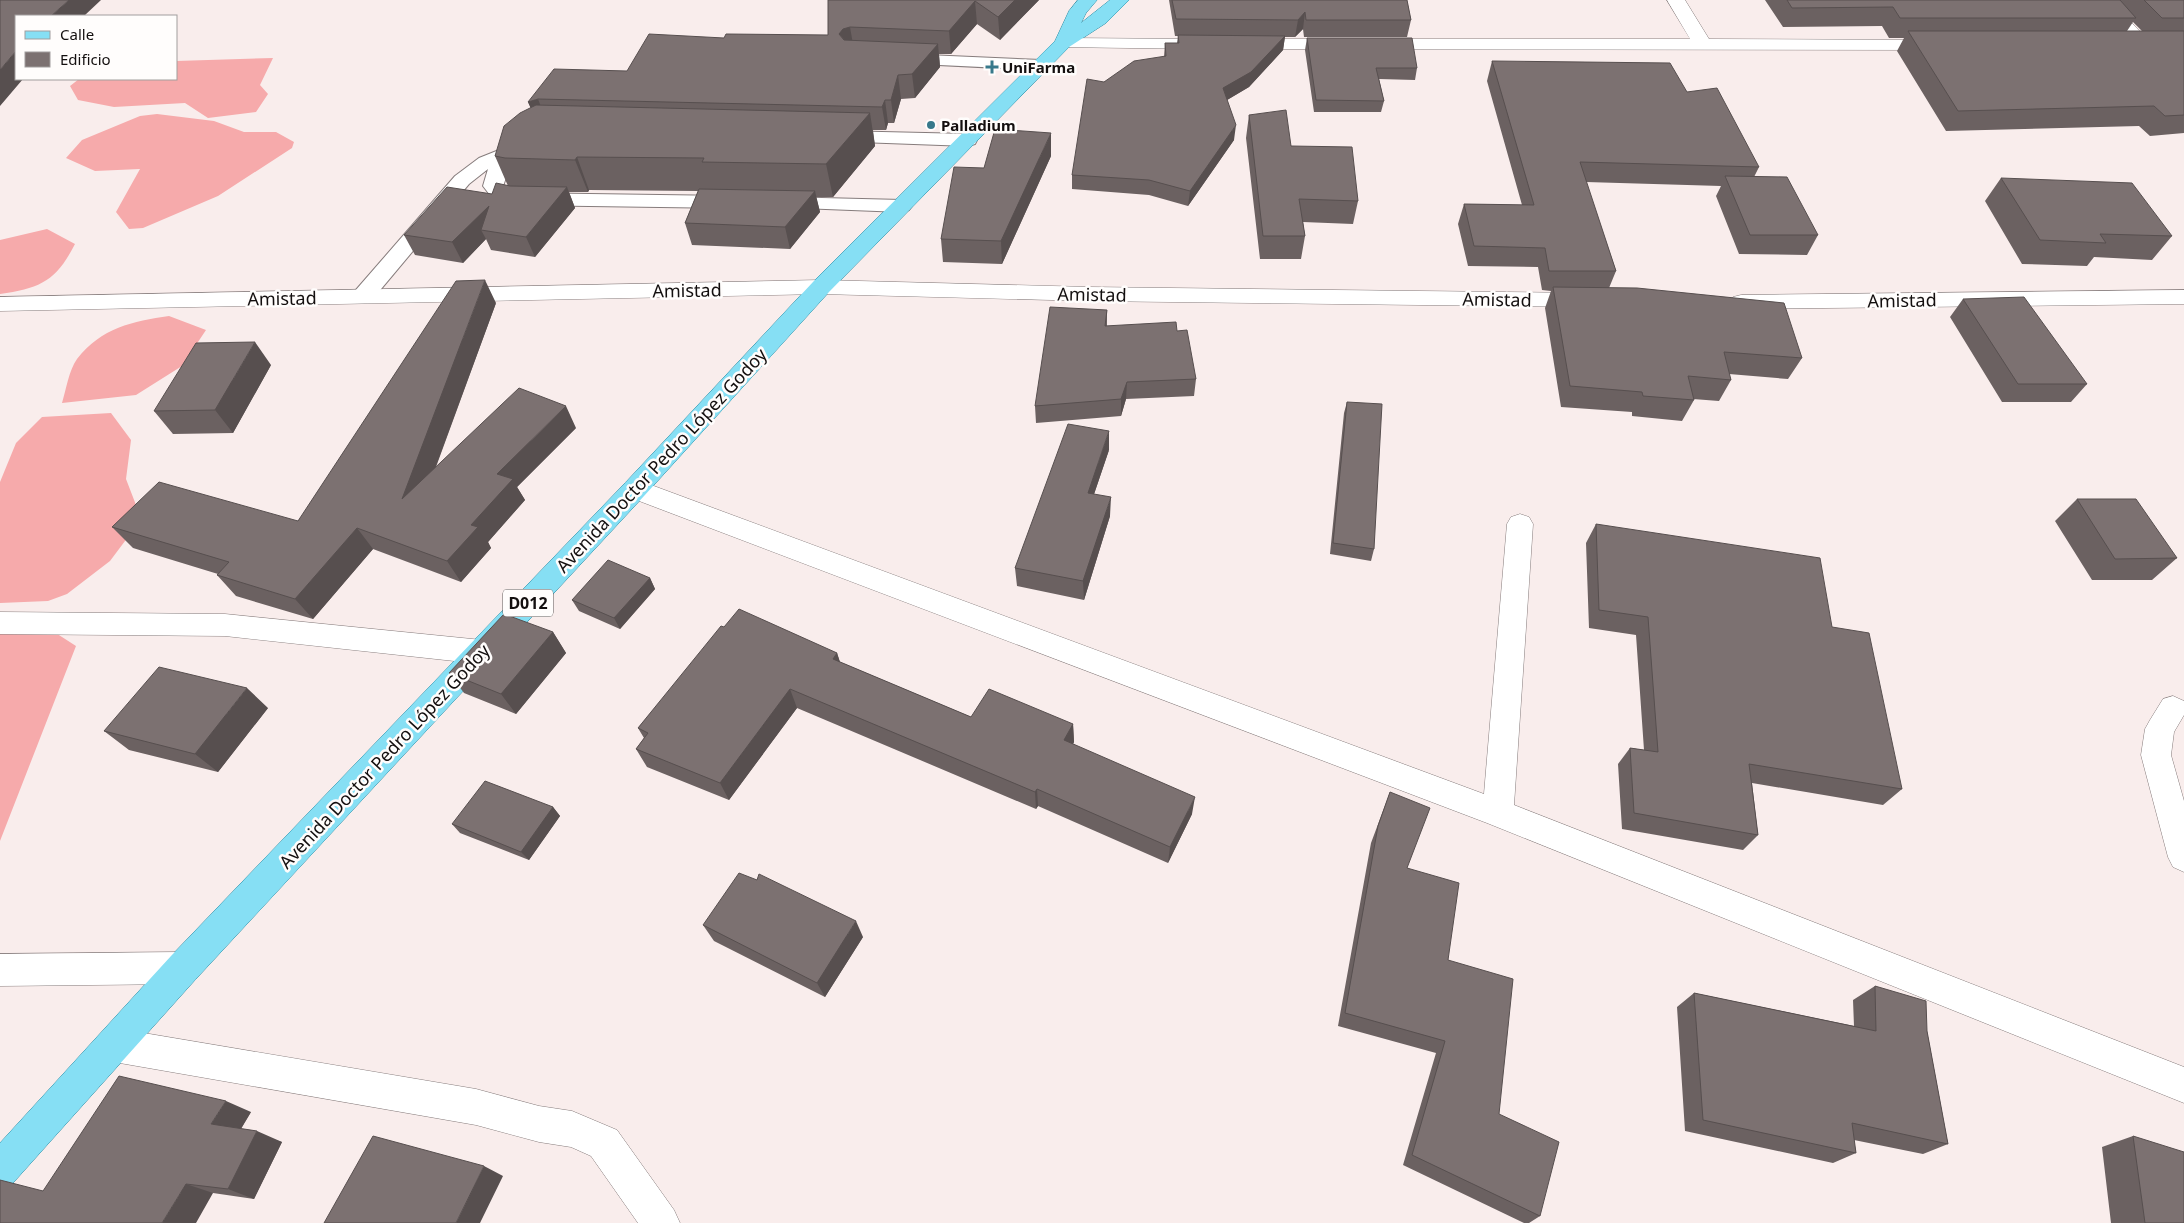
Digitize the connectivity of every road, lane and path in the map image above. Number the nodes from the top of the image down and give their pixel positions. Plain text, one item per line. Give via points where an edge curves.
1 (1088, 0) edge
2 (1120, 0) edge
3 (1676, 0) edge
4 (2100, 0) edge
5 (1063, 43) junction
6 (1952, 44) edge
7 (2122, 44) edge
8 (1703, 46) junction
9 (883, 58) edge
10 (1041, 65) junction
11 (539, 132) edge
12 (824, 136) edge
13 (968, 140) junction
14 (508, 153) junction
15 (902, 206) junction
16 (821, 288) junction
17 (363, 296) junction
18 (2184, 296) edge
19 (1607, 300) edge
20 (1716, 301) edge
21 (0, 304) edge
22 (635, 489) junction
23 (1520, 524) dead end
24 (0, 623) edge
25 (482, 652) junction
26 (2173, 708) dead end
27 (1498, 813) junction
28 (2184, 857) edge
29 (183, 968) junction
30 (0, 970) edge
31 (114, 1045) junction
32 (2184, 1086) edge
33 (0, 1170) edge
34 (661, 1223) edge

1 - 5 main road, D012 via 1078,11
2 - 5 main road, D012 via 1100,19
3 - 8 street
4 - 7 street via 2151,44
5 - 8 street
5 - 10 main road, Avenida Doctor Pedro López Godoy / D012
6 - 8 street
9 - 10 lane
10 - 13 main road, Avenida Doctor Pedro López Godoy / D012
11 - 14 lane
12 - 13 lane
13 - 15 main road, Avenida Doctor Pedro López Godoy / D012
14 - 15 lane via 494,177 493,186 500,196 519,199
14 - 17 lane via 486,162 462,180
15 - 16 main road, Avenida Doctor Pedro López Godoy / D012
16 - 17 street, Amistad
16 - 19 street, Amistad
16 - 22 main road, Avenida Doctor Pedro López Godoy / D012
17 - 21 street, Amistad
18 - 20 street, Amistad
22 - 25 main road, Avenida Doctor Pedro López Godoy / D012
22 - 27 street
23 - 27 street
24 - 25 street via 226,625
25 - 29 main road, Avenida Doctor Pedro López Godoy / D012
26 - 28 street via 2160,729 2156,755
27 - 32 street
29 - 30 street
29 - 31 main road, Avenida Doctor Pedro López Godoy / D012
31 - 33 main road, Avenida Doctor Pedro López Godoy / D012
31 - 34 street via 476,1107 539,1124 572,1128 604,1143

